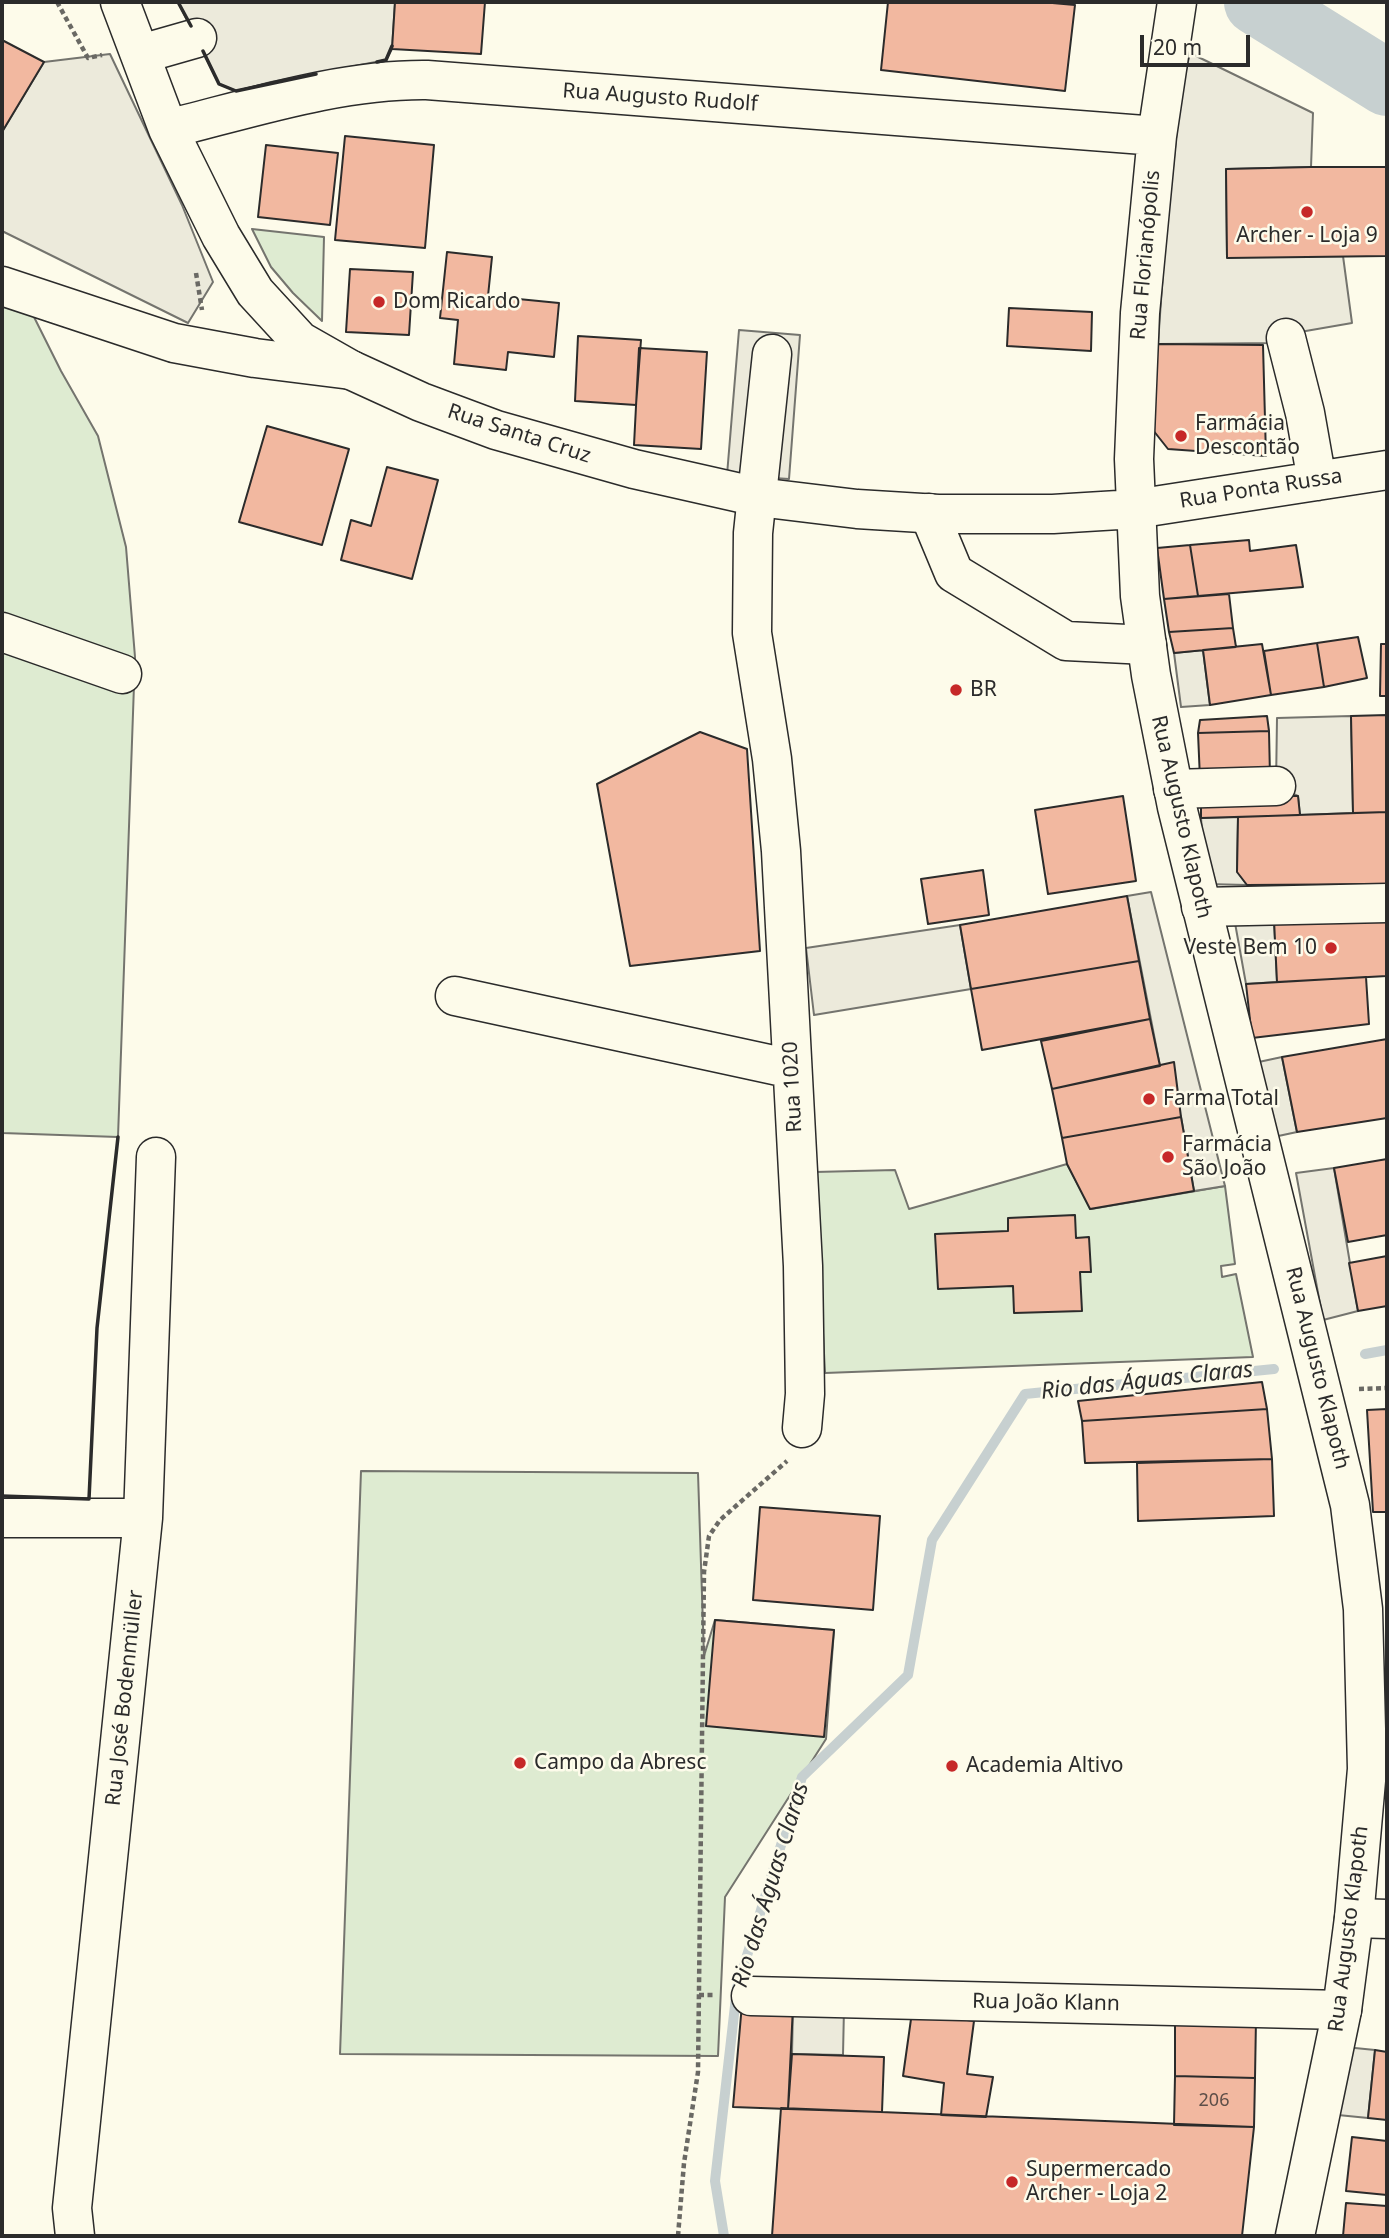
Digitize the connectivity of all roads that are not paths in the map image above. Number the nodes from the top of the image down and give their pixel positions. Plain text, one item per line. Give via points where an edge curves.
1 (120, 2) edge
2 (1177, 2) edge
3 (197, 38) dead end
4 (141, 54) junction
5 (168, 128) junction
6 (1157, 136) junction
7 (2, 286) edge
8 (1286, 338) dead end
9 (772, 354) dead end
10 (351, 370) junction
11 (1387, 470) edge
12 (1317, 481) junction
13 (758, 497) junction
14 (1135, 509) junction
15 (929, 513) junction
16 (2, 632) edge
17 (1147, 645) junction
18 (122, 674) dead end
19 (1276, 786) dead end
20 (1173, 789) junction
21 (1387, 903) edge
22 (1201, 907) junction
23 (455, 996) dead end
24 (792, 1069) junction
25 (156, 1157) dead end
26 (803, 1428) road end
27 (2, 1518) edge
28 (143, 1518) junction
29 (1375, 1609) edge
30 (1370, 1919) edge
31 (736, 1996) road end
32 (1342, 2010) junction
33 (75, 2236) edge
34 (1295, 2236) edge

1 - 4 main road, Rua Santa Cruz
2 - 6 main road, Rua Florianópolis
3 - 4 main road
4 - 5 main road, Rua Santa Cruz
5 - 6 main road, Rua Augusto Rudolf via 358,83 393,79
5 - 10 main road, Rua Santa Cruz via 221,236 256,292 300,341
6 - 14 main road, Rua Florianópolis via 1140,313
7 - 10 main road via 174,343
8 - 12 main road
9 - 13 main road, Rua 1020
10 - 13 main road, Rua Santa Cruz via 496,430
11 - 12 main road, Rua Ponta Russa
12 - 14 main road, Rua Ponta Russa
13 - 15 main road, Rua Santa Cruz
13 - 24 main road, Rua 1020 via 751,633 772,759 781,851
14 - 15 main road, Rua Santa Cruz
14 - 17 main road, Rua Augusto Klapoth
15 - 17 main road via 954,573 1043,628 1066,641
16 - 18 main road
17 - 20 main road, Rua Augusto Klapoth
19 - 20 main road
20 - 22 main road, Rua Augusto Klapoth
21 - 22 main road
22 - 29 main road, Rua Augusto Klapoth
23 - 24 main road
24 - 26 main road, Rua 1020 via 803,1266
25 - 28 main road, Rua José Bodenmüller
27 - 28 main road
28 - 33 main road, Rua José Bodenmüller via 72,2208
29 - 30 main road, Rua Augusto Klapoth via 1367,1769
30 - 32 main road, Rua Augusto Klapoth
31 - 32 main road, Rua João Klann
32 - 34 main road, Rua Augusto Klapoth

